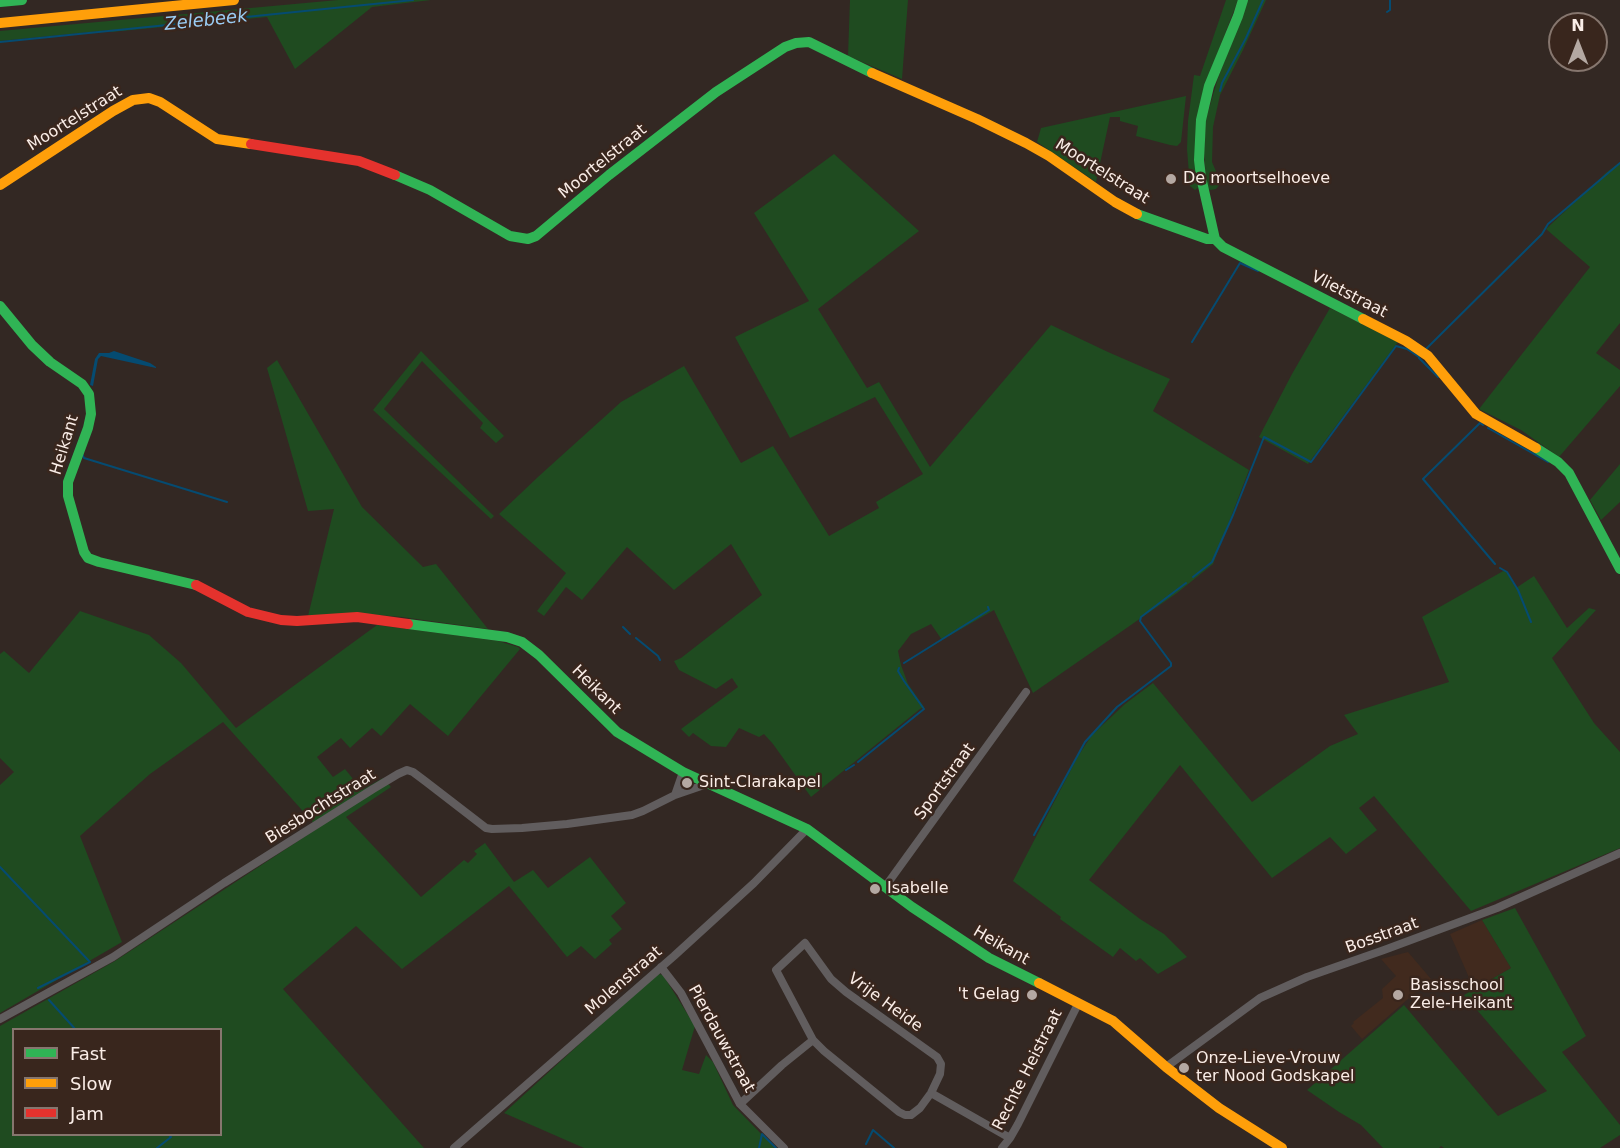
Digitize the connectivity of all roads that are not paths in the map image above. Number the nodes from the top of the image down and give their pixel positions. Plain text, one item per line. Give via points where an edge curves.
1 (22, 0) edge
2 (234, 0) edge
3 (1243, 0) edge
4 (0, 2) edge
5 (0, 23) edge
6 (0, 185) edge
7 (1215, 239) junction
8 (0, 306) edge
9 (1620, 569) edge
10 (1026, 692) dead end
11 (683, 772) junction
12 (710, 783) junction
13 (675, 795) junction
14 (807, 829) junction
15 (1620, 853) edge
16 (885, 887) junction
17 (661, 967) junction
18 (1078, 1004) junction
19 (0, 1018) edge
20 (813, 1040) junction
21 (1166, 1067) junction
22 (931, 1093) junction
23 (740, 1104) junction
24 (1010, 1138) junction
25 (454, 1148) edge
26 (784, 1148) edge
27 (1002, 1148) edge
28 (1282, 1148) edge

1 - 4 main road
2 - 5 main road
3 - 7 main road via 1209,87 1201,120 1201,177
6 - 7 main road, Moortelstraat via 123,105 149,98 217,139 359,161 430,190 510,236 528,239 716,92 785,47 809,42 1026,143 1139,215
7 - 9 main road, Vlietstraat via 1223,247 1428,356 1476,414 1541,451 1569,473
8 - 11 main road, Heikant via 50,363 82,384 89,394 88,428 68,482 72,515 88,558 194,584 248,612 281,620 357,617 522,642 616,732
10 - 16 street, Sportstraat
11 - 12 main road, Heikant
11 - 13 street
12 - 13 street, Biesbochtstraat
12 - 14 main road, Heikant
13 - 19 street, Biesbochtstraat via 632,815 492,829 407,770 113,957
14 - 16 main road, Heikant
14 - 17 street, Molenstraat
15 - 21 street, Bosstraat via 1497,908 1260,998
16 - 18 main road, Heikant via 989,958
17 - 23 street, Pierdauwstraat via 681,993
17 - 25 street, Molenstraat
18 - 21 main road, Heikant via 1113,1021
18 - 24 street, Rechte Heistraat
20 - 22 street, Vrije Heide via 905,1115 920,1108
20 - 22 street, Vrije Heide via 776,970 805,943 831,979 937,1057 940,1074
20 - 23 street
21 - 28 main road, Heikant via 1219,1108
22 - 24 street
23 - 26 street, Pierdauwstraat
24 - 27 street, Rechte Heistraat

